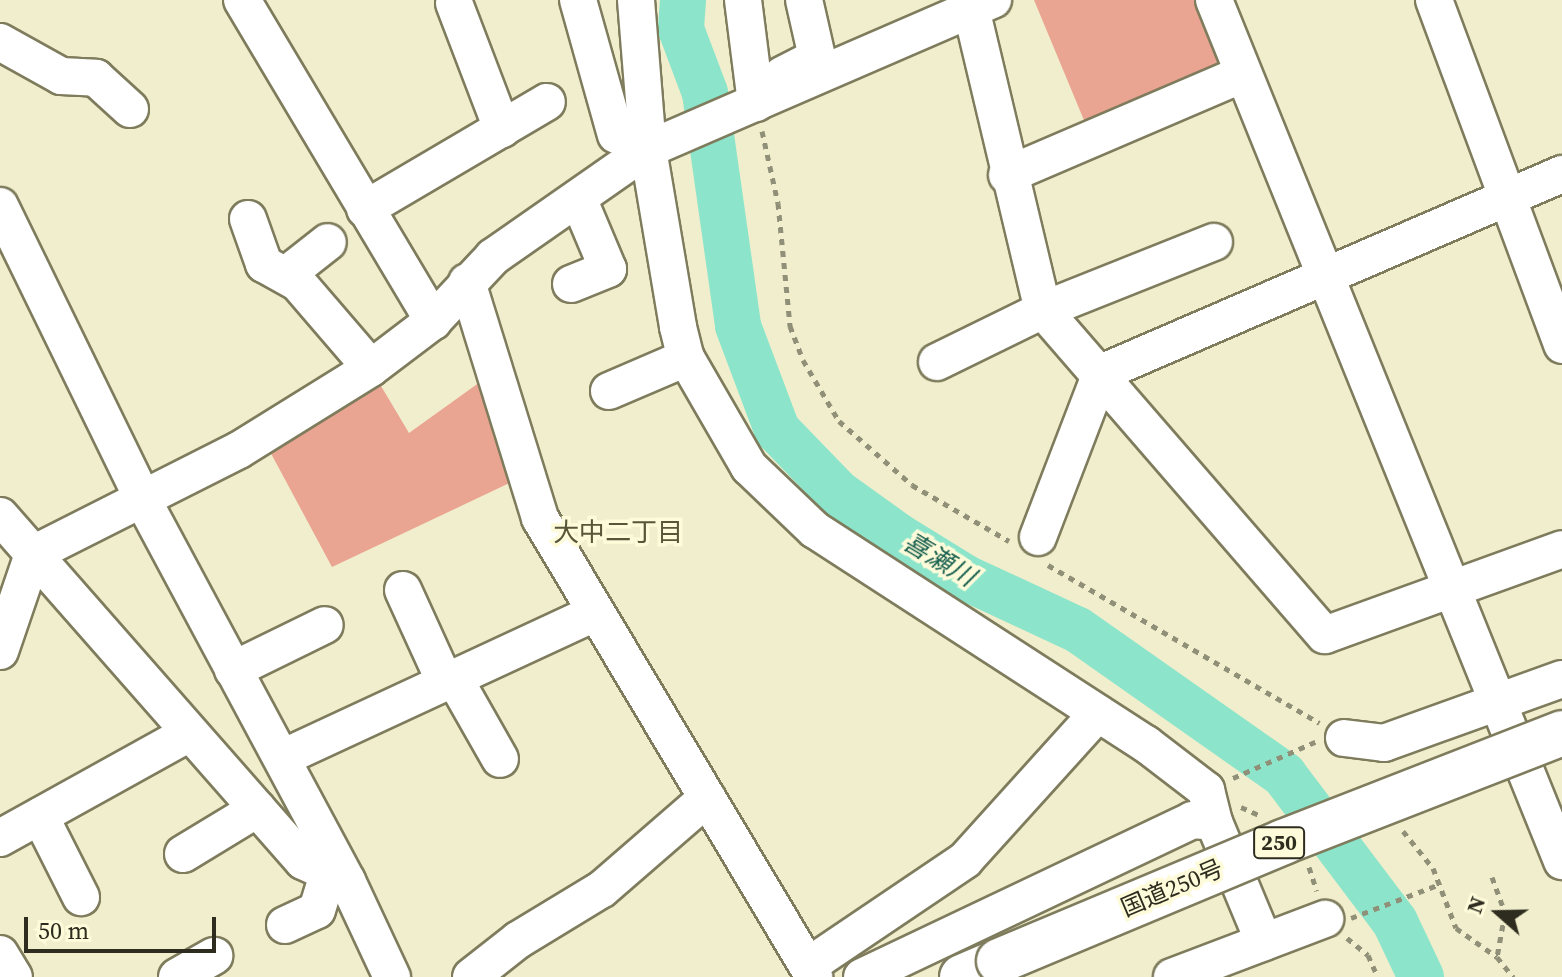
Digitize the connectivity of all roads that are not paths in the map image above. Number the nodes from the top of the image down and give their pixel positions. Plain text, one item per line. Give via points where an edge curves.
1 (242, 0) edge
2 (578, 0) edge
3 (636, 0) edge
4 (743, 0) edge
5 (804, 0) edge
6 (1214, 0) edge
7 (1434, 0) edge
8 (454, 3) dead end
9 (978, 3) edge
10 (0, 42) edge
11 (1240, 75) junction
12 (755, 100) junction
13 (547, 102) dead end
14 (130, 109) dead end
15 (502, 129) junction
16 (631, 137) junction
17 (1562, 174) edge
18 (1007, 175) junction
19 (1506, 197) junction
20 (578, 198) junction
21 (0, 206) edge
22 (365, 209) junction
23 (248, 219) dead end
24 (328, 242) dead end
25 (1214, 242) dead end
26 (286, 275) junction
27 (1327, 275) junction
28 (467, 282) junction
29 (571, 284) dead end
30 (1043, 310) junction
31 (433, 321) junction
32 (1562, 345) edge
33 (686, 358) junction
34 (937, 362) dead end
35 (371, 368) junction
36 (1101, 373) junction
37 (609, 391) dead end
38 (142, 499) junction
39 (0, 516) edge
40 (1033, 548) road end
41 (1562, 549) edge
42 (33, 554) junction
43 (1455, 586) junction
44 (403, 590) dead end
45 (596, 612) junction
46 (325, 625) dead end
47 (0, 651) edge
48 (233, 670) junction
49 (1562, 679) edge
50 (450, 680) junction
51 (1500, 701) junction
52 (1098, 713) junction
53 (1562, 733) edge
54 (188, 734) junction
55 (1334, 738) road end
56 (282, 758) junction
57 (500, 759) dead end
58 (1562, 764) edge
59 (707, 798) junction
60 (257, 809) junction
61 (40, 816) junction
62 (1554, 821) edge
63 (1214, 822) junction
64 (0, 838) edge
65 (183, 854) dead end
66 (1562, 861) edge
67 (338, 877) junction
68 (81, 897) dead end
69 (1332, 921) road end
70 (285, 925) dead end
71 (1264, 942) junction
72 (0, 954) edge
73 (811, 972) edge
74 (1000, 972) edge
75 (390, 976) edge
76 (14, 977) edge
77 (471, 977) edge
78 (862, 977) edge
79 (1173, 977) edge

1 - 22 street
2 - 16 street
3 - 16 street
4 - 12 street
5 - 12 street via 817,57 784,73
6 - 11 street
7 - 19 street
8 - 15 street
9 - 12 street
9 - 18 street
10 - 14 street via 61,76 96,78
11 - 18 street
11 - 27 street
12 - 16 street
13 - 15 street
15 - 22 street
16 - 20 street
16 - 33 street
17 - 19 street
18 - 30 street
19 - 27 street
19 - 32 street
20 - 28 street
20 - 29 street via 608,269
21 - 38 street
22 - 31 street
23 - 26 street via 264,264
24 - 26 street
25 - 30 street
26 - 35 street
27 - 36 street
27 - 43 street
28 - 31 street
28 - 45 street via 540,518
30 - 34 street
30 - 36 street
31 - 35 street
33 - 37 street
33 - 52 street via 749,467 815,530
35 - 38 street via 239,450
36 - 40 street
36 - 43 street via 1325,635
38 - 42 street
38 - 48 street
39 - 42 street
41 - 43 street
42 - 47 street
42 - 54 street
43 - 51 street
44 - 50 street
45 - 50 street
45 - 59 street
46 - 48 street
48 - 56 street
49 - 51 street
50 - 56 street
50 - 57 street
51 - 55 street via 1384,743
51 - 62 street
52 - 63 street via 1206,790
52 - 73 street via 965,860
53 - 74 highway, 国道250号 / 250, bridge via 1283,842
54 - 60 street
54 - 61 street
56 - 67 street
58 - 74 highway, 国道250号 / 250
59 - 73 street
59 - 77 street via 602,889 518,940
60 - 65 street
60 - 67 street via 303,861
61 - 64 street
61 - 68 street
62 - 66 street
63 - 71 street
63 - 78 street via 1192,820
67 - 70 street via 317,910
67 - 75 street
69 - 71 street
71 - 79 street
72 - 76 street

